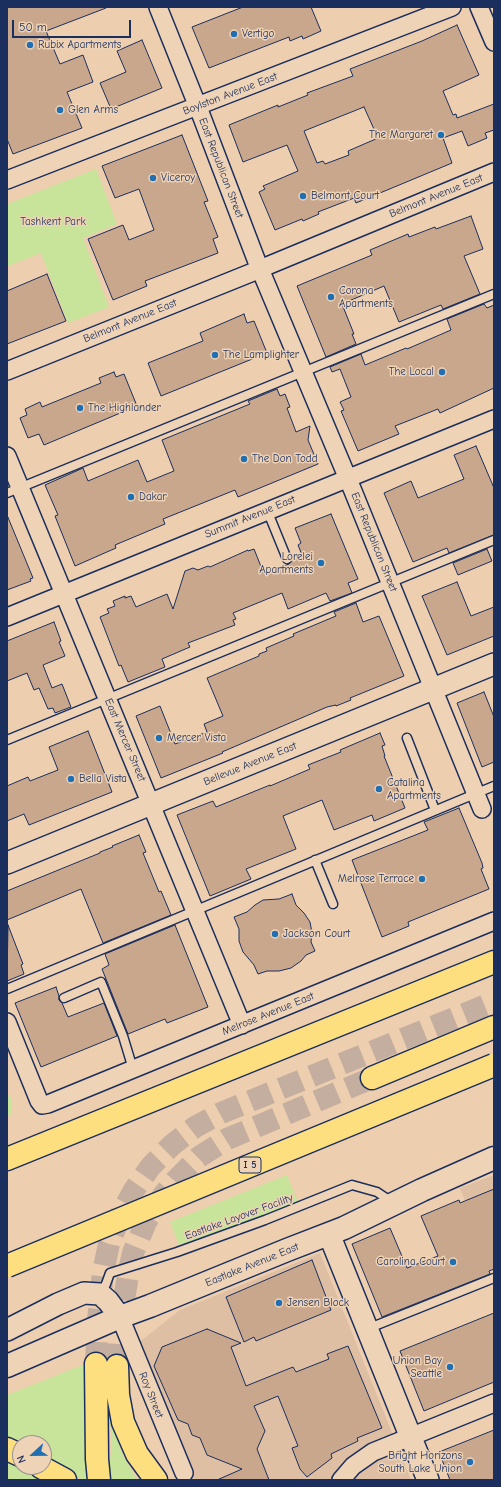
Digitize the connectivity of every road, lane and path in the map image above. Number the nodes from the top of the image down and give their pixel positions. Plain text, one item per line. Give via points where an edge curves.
1 (158, 7) edge
2 (452, 7) edge
3 (479, 7) edge
4 (494, 42) edge
5 (198, 107) junction
6 (494, 172) edge
7 (7, 180) edge
8 (260, 269) junction
9 (494, 294) edge
10 (7, 371) edge
11 (302, 372) junction
12 (494, 419) edge
13 (7, 456) edge
14 (347, 478) junction
15 (13, 490) edge
16 (267, 510) junction
17 (494, 540) edge
18 (286, 559) dead end
19 (390, 582) junction
20 (64, 594) junction
21 (7, 617) edge
22 (494, 664) edge
23 (433, 689) junction
24 (108, 699) junction
25 (407, 738) dead end
26 (7, 740) edge
27 (494, 786) edge
28 (475, 793) junction
29 (152, 804) junction
30 (482, 809) dead end
31 (435, 810) junction
32 (315, 860) junction
33 (7, 863) edge
34 (333, 904) dead end
35 (194, 910) junction
36 (494, 921) edge
37 (494, 962) edge
38 (7, 989) edge
39 (64, 998) dead end
40 (7, 1022) edge
41 (242, 1025) junction
42 (494, 1027) edge
43 (494, 1058) edge
44 (494, 1065) edge
45 (133, 1069) junction
46 (372, 1078) tunnel mouth
47 (494, 1158) edge
48 (7, 1159) edge
49 (394, 1204) junction
50 (329, 1234) junction
51 (7, 1257) edge
52 (7, 1266) edge
53 (494, 1278) edge
54 (100, 1294) junction
55 (120, 1317) junction
56 (367, 1329) junction
57 (7, 1330) edge
58 (96, 1364) tunnel mouth
59 (7, 1366) edge
60 (117, 1366) tunnel mouth
61 (494, 1403) edge
62 (411, 1437) junction
63 (52, 1473) edge
64 (184, 1473) dead end
65 (65, 1480) edge
66 (99, 1480) edge
67 (156, 1480) edge
68 (341, 1480) edge
69 (428, 1480) edge

1 - 5 street, East Republican Street
2 - 5 street, Boylston Avenue East
3 - 4 street
5 - 7 street, Boylston Avenue East
5 - 8 street, East Republican Street
6 - 8 street, Belmont Avenue East
8 - 10 street, Belmont Avenue East
8 - 11 street, East Republican Street
9 - 11 lane
11 - 14 street, East Republican Street
11 - 15 lane
12 - 14 street, Summit Avenue East
13 - 15 street, East Mercer Street
14 - 16 street, Summit Avenue East
14 - 19 street, East Republican Street
15 - 20 street, East Mercer Street
16 - 18 lane
16 - 20 street, Summit Avenue East
17 - 19 lane
19 - 23 street, East Republican Street
19 - 24 lane
20 - 21 street, Summit Avenue East
20 - 24 street, East Mercer Street
22 - 23 street, Bellevue Avenue East
23 - 28 street, East Republican Street
23 - 29 street, Bellevue Avenue East
24 - 26 lane
24 - 29 street, East Mercer Street
25 - 31 lane
27 - 28 lane
28 - 30 street, East Republican Street
28 - 31 lane
29 - 33 street, Bellevue Avenue East
29 - 35 street, East Mercer Street
31 - 32 lane
32 - 34 lane
32 - 35 lane
35 - 38 lane
35 - 41 street, East Mercer Street
36 - 41 street, Melrose Avenue East
37 - 48 highway
39 - 45 lane via 101,982 123,1036
40 - 45 street, Melrose Avenue East via 42,1105
41 - 45 street, Melrose Avenue East
42 - 46 highway
43 - 51 highway
44 - 52 highway, I 5, bridge
47 - 49 main road, Eastlake Avenue East
49 - 50 main road, Eastlake Avenue East
49 - 54 lane, Eastlake Layover Facility via 377,1192 352,1185 265,1220 110,1273
50 - 55 main road, Eastlake Avenue East
50 - 56 street
53 - 56 lane
54 - 55 street
54 - 57 street via 84,1293
55 - 59 main road, Eastlake Avenue East
55 - 64 street, Roy Street
56 - 62 street
58 - 66 highway
60 - 67 highway via 118,1395 123,1422 137,1454
61 - 62 street
62 - 68 street via 373,1452 353,1466
62 - 69 street
63 - 65 highway

